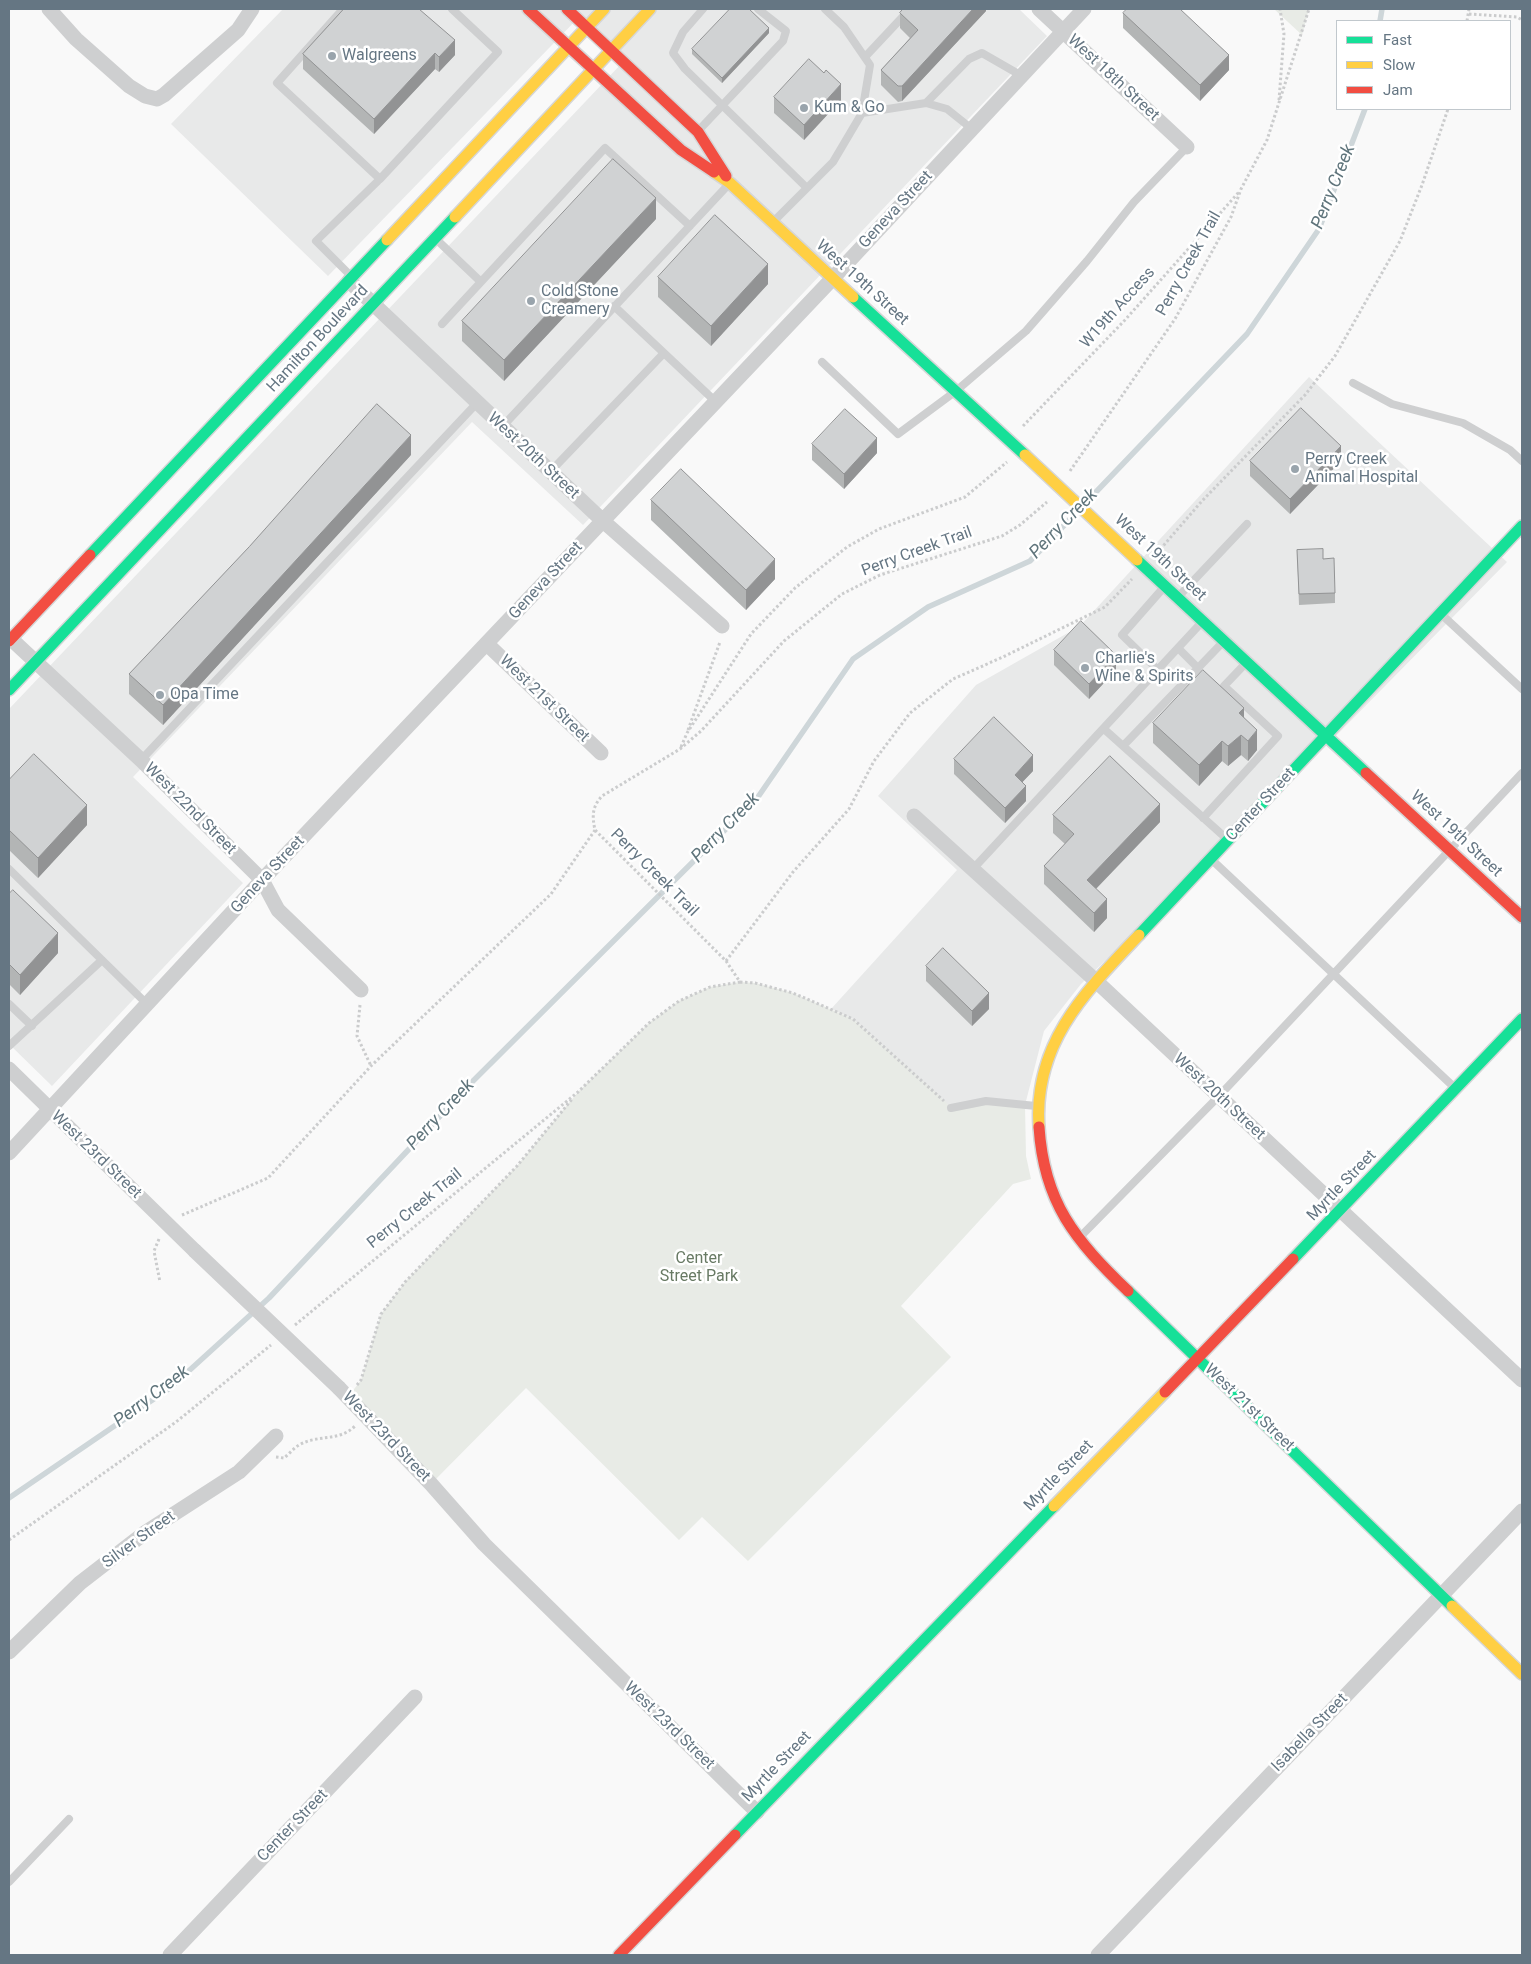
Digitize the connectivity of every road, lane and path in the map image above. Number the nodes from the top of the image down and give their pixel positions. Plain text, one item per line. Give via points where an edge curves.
1 (49, 9) edge
2 (252, 9) edge
3 (343, 9) edge
4 (452, 9) edge
5 (528, 9) edge
6 (567, 9) edge
7 (604, 9) edge
8 (650, 9) edge
9 (703, 9) edge
10 (758, 9) edge
11 (825, 9) edge
12 (839, 9) edge
13 (910, 9) edge
14 (1040, 9) edge
15 (1084, 9) edge
16 (1280, 9) edge
17 (1309, 9) edge
18 (1469, 9) edge
19 (1469, 14) junction
20 (833, 16) junction
21 (1467, 20) edge
22 (1522, 20) edge
23 (587, 28) junction
24 (1063, 31) junction
25 (570, 47) junction
26 (612, 50) junction
27 (865, 57) junction
28 (593, 70) junction
29 (1022, 76) junction
30 (926, 103) junction
31 (723, 106) junction
32 (1279, 106) junction
33 (862, 112) junction
34 (972, 129) junction
35 (698, 132) junction
36 (1187, 147) joint
37 (380, 179) junction
38 (730, 183) junction
39 (807, 188) junction
40 (1241, 190) junction
41 (773, 223) junction
42 (690, 226) junction
43 (435, 238) junction
44 (833, 278) junction
45 (350, 279) junction
46 (481, 282) junction
47 (373, 305) junction
48 (614, 306) junction
49 (442, 324) dead end
50 (664, 353) junction
51 (822, 362) dead end
52 (1353, 383) dead end
53 (956, 391) junction
54 (716, 402) junction
55 (476, 404) junction
56 (502, 427) junction
57 (1009, 439) junction
58 (1022, 452) junction
59 (1522, 461) edge
60 (550, 472) junction
61 (1068, 473) dead end
62 (1053, 494) dead end
63 (603, 521) junction
64 (1247, 524) dead end
65 (1522, 526) edge
66 (1165, 585) junction
67 (1178, 597) junction
68 (1441, 614) junction
69 (1203, 621) junction
70 (722, 626) joint
71 (9, 639) edge
72 (1224, 640) junction
73 (487, 644) junction
74 (1178, 648) junction
75 (1248, 661) junction
76 (35, 662) junction
77 (1198, 668) junction
78 (1158, 670) junction
79 (1522, 689) edge
80 (9, 690) edge
81 (1104, 728) junction
82 (687, 733) junction
83 (1325, 735) junction
84 (1123, 746) junction
85 (680, 749) junction
86 (601, 753) dead end
87 (141, 760) junction
88 (1522, 773) edge
89 (914, 816) dead end
90 (1203, 818) junction
91 (595, 830) junction
92 (1228, 840) junction
93 (1450, 850) junction
94 (1210, 859) junction
95 (9, 869) edge
96 (972, 870) junction
97 (262, 880) junction
98 (1522, 917) edge
99 (102, 960) junction
100 (1334, 974) junction
101 (1096, 981) junction
102 (740, 982) junction
103 (361, 990) joint
104 (9, 1004) edge
105 (148, 1005) junction
106 (1522, 1020) edge
107 (32, 1026) junction
108 (9, 1046) edge
109 (371, 1066) junction
110 (9, 1069) edge
111 (1456, 1089) junction
112 (578, 1092) junction
113 (1219, 1096) junction
114 (1038, 1106) junction
115 (951, 1108) joint
116 (48, 1109) junction
117 (9, 1153) edge
118 (1341, 1211) junction
119 (165, 1222) junction
120 (1078, 1239) junction
121 (160, 1282) dead end
122 (292, 1327) dead end
123 (277, 1340) dead end
124 (1197, 1358) junction
125 (1522, 1380) edge
126 (343, 1392) junction
127 (365, 1415) junction
128 (276, 1436) dead end
129 (258, 1454) junction
130 (1522, 1511) edge
131 (9, 1540) edge
132 (1441, 1596) junction
133 (9, 1652) edge
134 (1522, 1674) edge
135 (415, 1698) dead end
136 (757, 1812) junction
137 (69, 1819) dead end
138 (9, 1882) edge
139 (170, 1955) edge
140 (618, 1955) edge
141 (1098, 1955) edge

1 - 2 street via 76,39 129,86 156,99 238,30
3 - 37 lane via 277,83
4 - 37 lane via 498,52
5 - 25 main road, West 19th Street
6 - 23 main road, West 19th Street
7 - 23 main road, Hamilton Boulevard
8 - 26 main road, Hamilton Boulevard
9 - 31 lane via 683,32 673,52 685,69
10 - 31 lane via 786,31 783,41
11 - 20 lane
12 - 20 lane
13 - 27 lane
14 - 24 street, West 18th Street
15 - 24 street, Geneva Street
16 - 32 path via 1284,34
17 - 32 path, Perry Creek Trail
18 - 19 path
19 - 21 path
19 - 22 path via 1517,16
20 - 27 lane
23 - 25 main road, Hamilton Boulevard
23 - 26 main road, West 19th Street
24 - 29 street, Geneva Street
24 - 36 street, West 18th Street
25 - 28 main road, West 19th Street
25 - 45 main road, Hamilton Boulevard
26 - 28 main road, Hamilton Boulevard
26 - 35 main road, West 19th Street
27 - 33 lane via 870,64
28 - 38 main road, West 19th Street via 681,150
28 - 43 main road, Hamilton Boulevard
29 - 30 lane via 982,53 969,59
29 - 34 street, Geneva Street
30 - 33 lane
30 - 34 lane via 947,109
31 - 35 lane
31 - 39 lane
32 - 40 path, Perry Creek Trail via 1267,140
33 - 39 lane via 833,162
34 - 44 street, Geneva Street
35 - 38 main road, West 19th Street
36 - 53 lane via 1134,202 1026,331
37 - 45 lane via 316,241
38 - 41 main road, West 19th Street
38 - 42 lane
39 - 41 lane
40 - 57 path, W19th Access via 1125,320
40 - 61 path, Perry Creek Trail via 1231,217 1174,318
41 - 44 main road, West 19th Street
42 - 46 lane via 605,148
42 - 48 lane
43 - 46 lane
43 - 47 main road, Hamilton Boulevard
44 - 53 main road, West 19th Street
44 - 54 street, Geneva Street
45 - 47 street, West 20th Street
45 - 71 main road, Hamilton Boulevard
46 - 49 lane
47 - 55 street, West 20th Street
47 - 76 main road, Hamilton Boulevard
48 - 50 lane
48 - 56 lane
50 - 54 lane
50 - 60 lane
51 - 53 lane via 898,434
52 - 59 lane via 1392,404 1463,423 1510,450
53 - 57 main road, West 19th Street
54 - 63 street, Geneva Street
55 - 56 street, West 20th Street
55 - 87 lane
56 - 60 street, West 20th Street
57 - 58 main road, West 19th Street
58 - 66 main road, West 19th Street, bridge
58 - 82 path via 965,497 879,529 848,546 795,588 751,634
60 - 63 street, West 20th Street
62 - 85 path, Perry Creek Trail via 1020,525 1002,536 880,575 842,594 784,641 701,731
63 - 70 street, West 20th Street
63 - 73 street, Geneva Street
64 - 67 lane
65 - 68 main road, Center Street
66 - 67 main road, West 19th Street
66 - 78 lane via 1122,635
67 - 69 main road, West 19th Street
68 - 79 lane
68 - 83 main road, Center Street
69 - 72 main road, West 19th Street
69 - 74 lane
70 - 82 path via 719,648
71 - 76 street, West 22nd Street
72 - 75 main road, West 19th Street
72 - 77 lane
73 - 86 street, West 21st Street
73 - 97 street, Geneva Street
74 - 77 lane
74 - 78 lane
75 - 83 main road, West 19th Street
75 - 90 lane via 1224,686 1278,736
76 - 80 main road, Hamilton Boulevard
76 - 87 street, West 22nd Street
77 - 84 lane
78 - 81 lane
81 - 84 lane
81 - 96 lane
82 - 85 path
83 - 92 main road, Center Street
83 - 93 main road, West 19th Street
84 - 90 lane
85 - 91 path, Perry Creek Trail via 602,796 594,805 592,818
87 - 97 street, West 22nd Street
88 - 93 lane
89 - 96 street, West 20th Street
90 - 92 lane
91 - 102 path, Perry Creek Trail via 726,961
91 - 109 path via 551,894
92 - 94 main road, Center Street
93 - 98 main road, West 19th Street
93 - 100 lane
94 - 100 lane
94 - 101 main road, Center Street
95 - 99 lane
96 - 101 street, West 20th Street
97 - 103 street, West 22nd Street via 278,910
97 - 105 street, Geneva Street
99 - 105 lane
99 - 107 lane
100 - 111 lane
100 - 113 lane
101 - 113 street, West 20th Street
101 - 114 main road, Center Street via 1058,1035
102 - 112 path, Perry Creek Trail via 710,987 679,1001 649,1023
102 - 115 path via 793,993 853,1018
103 - 109 path via 357,1036
104 - 107 lane
105 - 116 street, Geneva Street
106 - 111 main road, Myrtle Street
107 - 108 lane
109 - 119 path via 268,1178
110 - 116 street, West 23rd Street
111 - 118 main road, Myrtle Street
112 - 122 path, Perry Creek Trail
112 - 126 path via 516,1166 405,1282 381,1314 360,1380
113 - 118 street, West 20th Street
113 - 120 lane
114 - 115 lane via 986,1101
114 - 120 main road, West 21st Street via 1038,1133 1047,1179 1059,1208
116 - 117 street, Geneva Street
116 - 119 street, West 23rd Street
118 - 124 main road, Myrtle Street
118 - 125 street, West 20th Street
119 - 121 path via 154,1251
119 - 126 street, West 23rd Street, bridge
120 - 124 main road, West 21st Street
123 - 131 path via 176,1422
124 - 132 main road, West 21st Street
124 - 136 main road, Myrtle Street
126 - 127 street, West 23rd Street
127 - 129 path via 347,1434 300,1444 284,1458
127 - 136 street, West 23rd Street via 484,1544
128 - 129 street, Silver Street
129 - 133 street, Silver Street via 239,1472 146,1532 80,1583
130 - 132 street, Isabella Street
132 - 134 main road, West 21st Street
132 - 141 street, Isabella Street
135 - 139 street, Center Street
136 - 140 main road, Myrtle Street
137 - 138 lane

